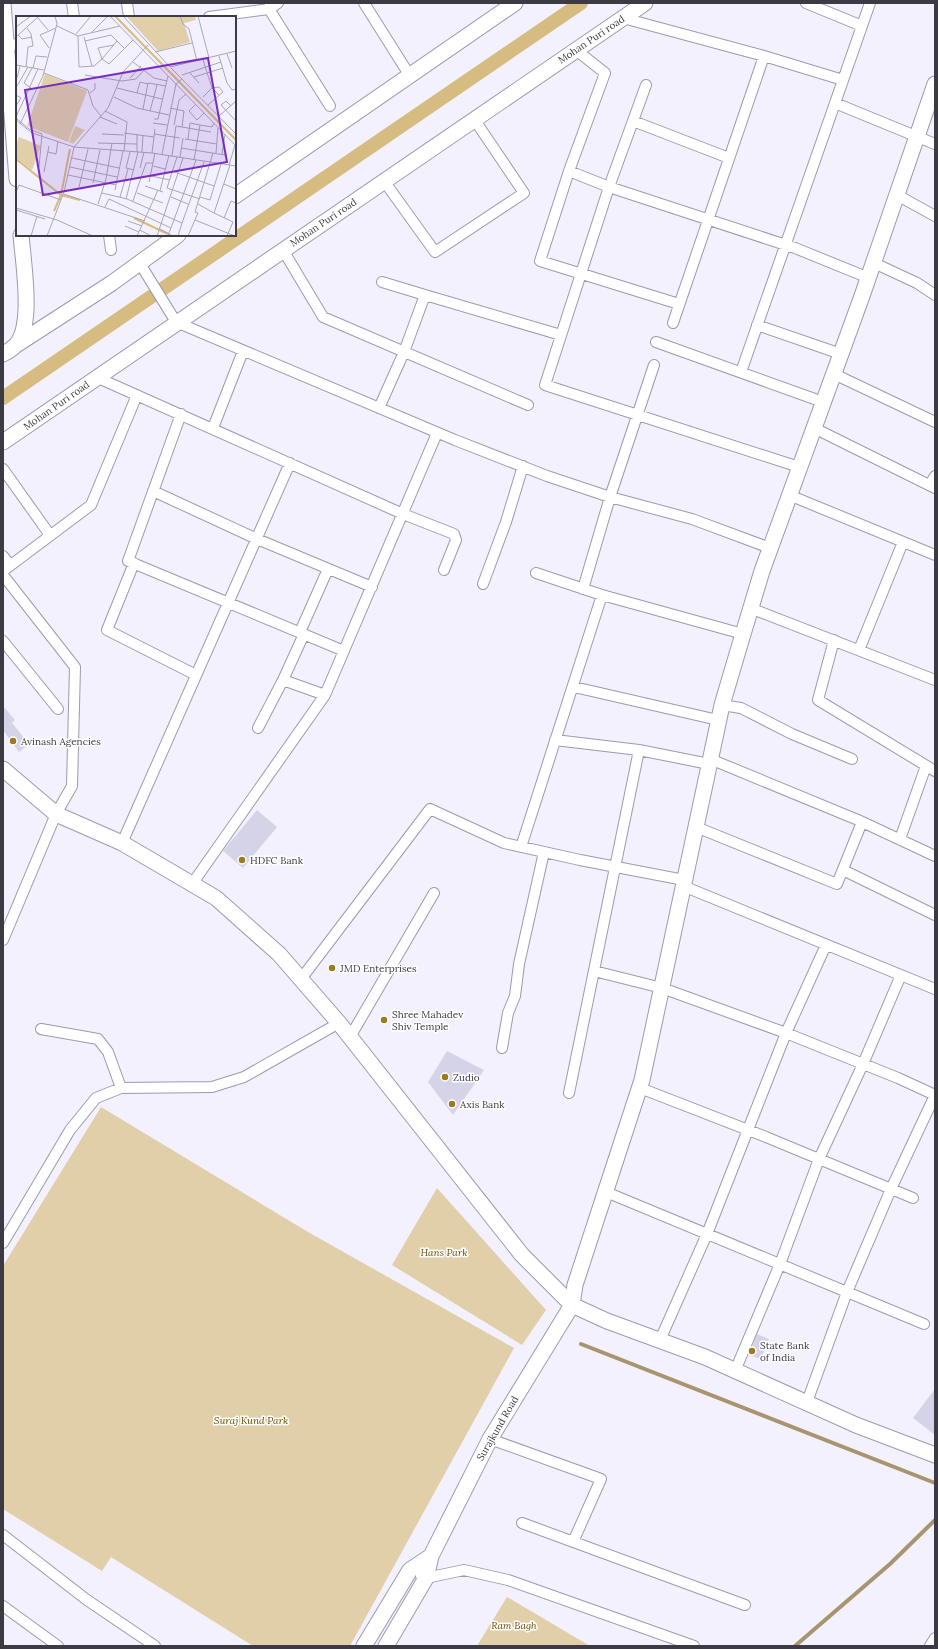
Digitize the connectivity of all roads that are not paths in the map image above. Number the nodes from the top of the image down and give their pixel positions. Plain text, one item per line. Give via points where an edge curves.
1 (3, 3) edge
2 (72, 3) edge
3 (127, 3) edge
4 (364, 3) edge
5 (515, 3) edge
6 (645, 3) edge
7 (806, 3) edge
8 (870, 3) edge
9 (272, 5) edge
10 (74, 16) edge
11 (129, 16) edge
12 (214, 16) edge
13 (623, 18) junction
14 (862, 26) junction
15 (12, 45) edge
16 (576, 50) junction
17 (764, 56) junction
18 (410, 76) junction
19 (843, 80) junction
20 (935, 84) edge
21 (646, 85) dead end
22 (835, 103) junction
23 (330, 106) dead end
24 (11, 107) edge
25 (474, 119) junction
26 (633, 120) junction
27 (917, 136) junction
28 (935, 144) edge
29 (730, 158) junction
30 (16, 167) edge
31 (569, 171) junction
32 (384, 180) junction
33 (609, 187) junction
34 (236, 195) edge
35 (897, 195) junction
36 (935, 216) edge
37 (708, 220) junction
38 (21, 236) edge
39 (108, 236) edge
40 (177, 236) edge
41 (786, 246) junction
42 (111, 250) dead end
43 (283, 250) junction
44 (139, 262) junction
45 (874, 263) junction
46 (581, 275) junction
47 (869, 278) junction
48 (382, 282) dead end
49 (935, 295) edge
50 (425, 296) junction
51 (679, 304) junction
52 (176, 322) junction
53 (673, 323) dead end
54 (757, 325) junction
55 (561, 336) junction
56 (656, 342) dead end
57 (16, 345) junction
58 (243, 351) junction
59 (404, 352) junction
60 (3, 354) edge
61 (841, 354) junction
62 (654, 365) dead end
63 (741, 372) junction
64 (834, 374) junction
65 (96, 377) junction
66 (136, 395) junction
67 (823, 402) junction
68 (528, 405) dead end
69 (379, 408) junction
70 (181, 414) junction
71 (638, 416) junction
72 (935, 422) edge
73 (213, 428) junction
74 (814, 428) junction
75 (437, 433) junction
76 (3, 442) edge
77 (290, 464) junction
78 (523, 466) junction
79 (799, 467) junction
80 (3, 469) edge
81 (933, 483) edge
82 (153, 491) junction
83 (790, 495) junction
84 (610, 497) junction
85 (403, 514) junction
86 (50, 535) junction
87 (257, 539) junction
88 (903, 542) junction
89 (770, 548) junction
90 (935, 555) edge
91 (3, 556) edge
92 (134, 563) junction
93 (7, 568) edge
94 (328, 569) junction
95 (444, 570) dead end
96 (536, 573) dead end
97 (3, 575) edge
98 (483, 584) dead end
99 (372, 587) junction
100 (583, 589) junction
101 (602, 595) junction
102 (229, 603) junction
103 (750, 608) junction
104 (302, 633) junction
105 (743, 634) junction
106 (834, 640) junction
107 (3, 641) edge
108 (859, 650) junction
109 (344, 651) junction
110 (196, 675) junction
111 (283, 680) junction
112 (935, 680) edge
113 (574, 687) junction
114 (325, 695) junction
115 (722, 705) junction
116 (58, 709) dead end
117 (718, 720) junction
118 (258, 728) dead end
119 (555, 740) junction
120 (639, 750) junction
121 (852, 759) dead end
122 (709, 762) junction
123 (930, 768) edge
124 (3, 769) edge
125 (56, 814) junction
126 (862, 822) junction
127 (696, 827) junction
128 (900, 839) junction
129 (122, 843) junction
130 (521, 847) junction
131 (544, 852) junction
132 (935, 856) edge
133 (616, 867) junction
134 (842, 870) junction
135 (684, 883) junction
136 (192, 884) junction
137 (434, 893) dead end
138 (935, 915) edge
139 (3, 940) edge
140 (826, 945) junction
141 (594, 971) junction
142 (901, 975) junction
143 (301, 979) junction
144 (662, 988) junction
145 (935, 989) edge
146 (340, 1024) junction
147 (41, 1030) dead end
148 (786, 1033) junction
149 (350, 1037) junction
150 (502, 1048) dead end
151 (863, 1064) junction
152 (121, 1088) junction
153 (640, 1088) junction
154 (569, 1093) dead end
155 (935, 1095) edge
156 (748, 1130) junction
157 (819, 1159) junction
158 (891, 1189) junction
159 (606, 1192) junction
160 (913, 1198) dead end
161 (707, 1234) junction
162 (3, 1243) edge
163 (780, 1264) junction
164 (847, 1292) junction
165 (572, 1305) junction
166 (924, 1324) dead end
167 (660, 1340) junction
168 (735, 1371) junction
169 (808, 1402) junction
170 (490, 1439) junction
171 (935, 1455) edge
172 (522, 1523) dead end
173 (3, 1536) edge
174 (573, 1542) junction
175 (431, 1556) junction
176 (410, 1570) junction
177 (426, 1578) junction
178 (745, 1605) dead end
179 (3, 1606) edge
180 (935, 1638) edge
181 (58, 1646) edge
182 (155, 1646) edge
183 (364, 1646) edge
184 (386, 1646) edge
185 (694, 1646) edge
186 (930, 1646) edge

1 - 15 street
2 - 10 street
3 - 11 street
4 - 18 street
5 - 18 street
6 - 13 street, Mohan Puri road
7 - 14 street
8 - 14 street
9 - 12 street
9 - 23 street
13 - 16 street, Mohan Puri road
13 - 17 street
14 - 19 street
15 - 24 street
16 - 25 street, Mohan Puri road
16 - 31 street via 605,73
17 - 19 street
17 - 29 street
18 - 34 street
19 - 22 street
20 - 27 street
21 - 26 street
22 - 27 street
22 - 41 street
24 - 30 street
25 - 32 street, Mohan Puri road
25 - 32 street via 524,193 435,252
26 - 29 street
26 - 33 street
27 - 28 street
27 - 35 street
29 - 37 street
31 - 33 street
31 - 46 street via 540,261
32 - 43 street, Mohan Puri road
33 - 37 street
33 - 46 street
35 - 36 street
35 - 45 street
37 - 41 street
37 - 51 street
38 - 57 street via 27,306 25,326
39 - 42 street
40 - 44 street
41 - 47 street
41 - 54 street
43 - 52 street, Mohan Puri road
43 - 59 street via 323,317
44 - 52 street
44 - 57 street via 112,283
45 - 47 street
45 - 49 street
46 - 51 street
46 - 55 street
47 - 61 street
48 - 50 street
50 - 55 street
50 - 59 street
51 - 53 street
52 - 58 street
52 - 65 street, Mohan Puri road
54 - 61 street
54 - 63 street
55 - 71 street via 545,385
56 - 63 street
57 - 60 street
58 - 69 street
58 - 73 street
59 - 68 street
59 - 69 street
61 - 64 street
62 - 71 street
63 - 67 street
64 - 67 street
64 - 72 street
65 - 66 street
65 - 76 street, Mohan Puri road
66 - 70 street
66 - 86 street via 91,505
67 - 74 street
69 - 75 street
70 - 73 street
70 - 82 street
71 - 79 street
71 - 84 street
73 - 77 street
74 - 79 street
74 - 81 street
75 - 78 street
75 - 85 street
77 - 85 street
77 - 87 street
78 - 84 street
78 - 98 street
79 - 83 street
80 - 86 street
82 - 87 street
82 - 92 street via 128,561
83 - 88 street
83 - 89 street
84 - 89 street via 692,519
84 - 100 street
85 - 95 street via 454,534 456,540
85 - 99 street
86 - 93 street
87 - 94 street
87 - 102 street
88 - 90 street
88 - 108 street
89 - 103 street
91 - 93 street
92 - 102 street
92 - 110 street via 106,630
94 - 99 street
94 - 104 street
96 - 100 street
97 - 125 street via 74,667 72,786
99 - 109 street
100 - 101 street
101 - 105 street
101 - 113 street
102 - 104 street
102 - 110 street
103 - 105 street
103 - 106 street
104 - 109 street
104 - 111 street
105 - 115 street
106 - 108 street
106 - 123 street via 818,700
107 - 116 street
108 - 112 street
109 - 114 street
110 - 129 street
111 - 114 street
111 - 118 street
113 - 117 street
113 - 119 street
114 - 136 street
115 - 117 street
115 - 121 street via 741,708 792,734
117 - 122 street
119 - 120 street
119 - 130 street
120 - 122 street
120 - 133 street
122 - 126 street
122 - 127 street
123 - 128 street
124 - 125 street
125 - 129 street
125 - 139 street
126 - 128 street
126 - 134 street
127 - 134 street via 837,884
127 - 135 street
128 - 132 street
129 - 136 street
130 - 131 street
130 - 143 street via 504,843 430,808
131 - 133 street
131 - 150 street
133 - 135 street
133 - 141 street
134 - 138 street
135 - 140 street
135 - 144 street
136 - 143 street via 216,898 279,954
137 - 149 street
140 - 142 street
140 - 148 street
141 - 144 street
141 - 154 street
142 - 145 street
142 - 151 street
143 - 146 street
144 - 148 street
144 - 153 street
146 - 149 street
146 - 152 street via 244,1077 212,1087
147 - 152 street via 98,1039 108,1052
148 - 151 street
148 - 156 street
149 - 165 street via 522,1255
151 - 155 street
151 - 157 street
152 - 162 street via 96,1098 70,1130
153 - 156 street
153 - 159 street
155 - 158 street
156 - 157 street
156 - 161 street
157 - 158 street
157 - 163 street
158 - 160 street
158 - 164 street
159 - 161 street
159 - 165 street via 575,1285
161 - 163 street
161 - 167 street
163 - 164 street
163 - 168 street
164 - 166 street
164 - 169 street
165 - 167 street
165 - 170 street, Surajkund Road
167 - 168 street
168 - 169 street
169 - 171 street via 856,1425
170 - 174 street via 601,1479
170 - 175 street, Surajkund Road
172 - 174 street
173 - 182 street via 87,1600
174 - 178 street
175 - 176 street
175 - 177 street, Surajkund Road
176 - 177 street
176 - 183 street
177 - 184 street, Surajkund Road
177 - 185 street via 464,1570 508,1580
179 - 181 street
180 - 186 street

